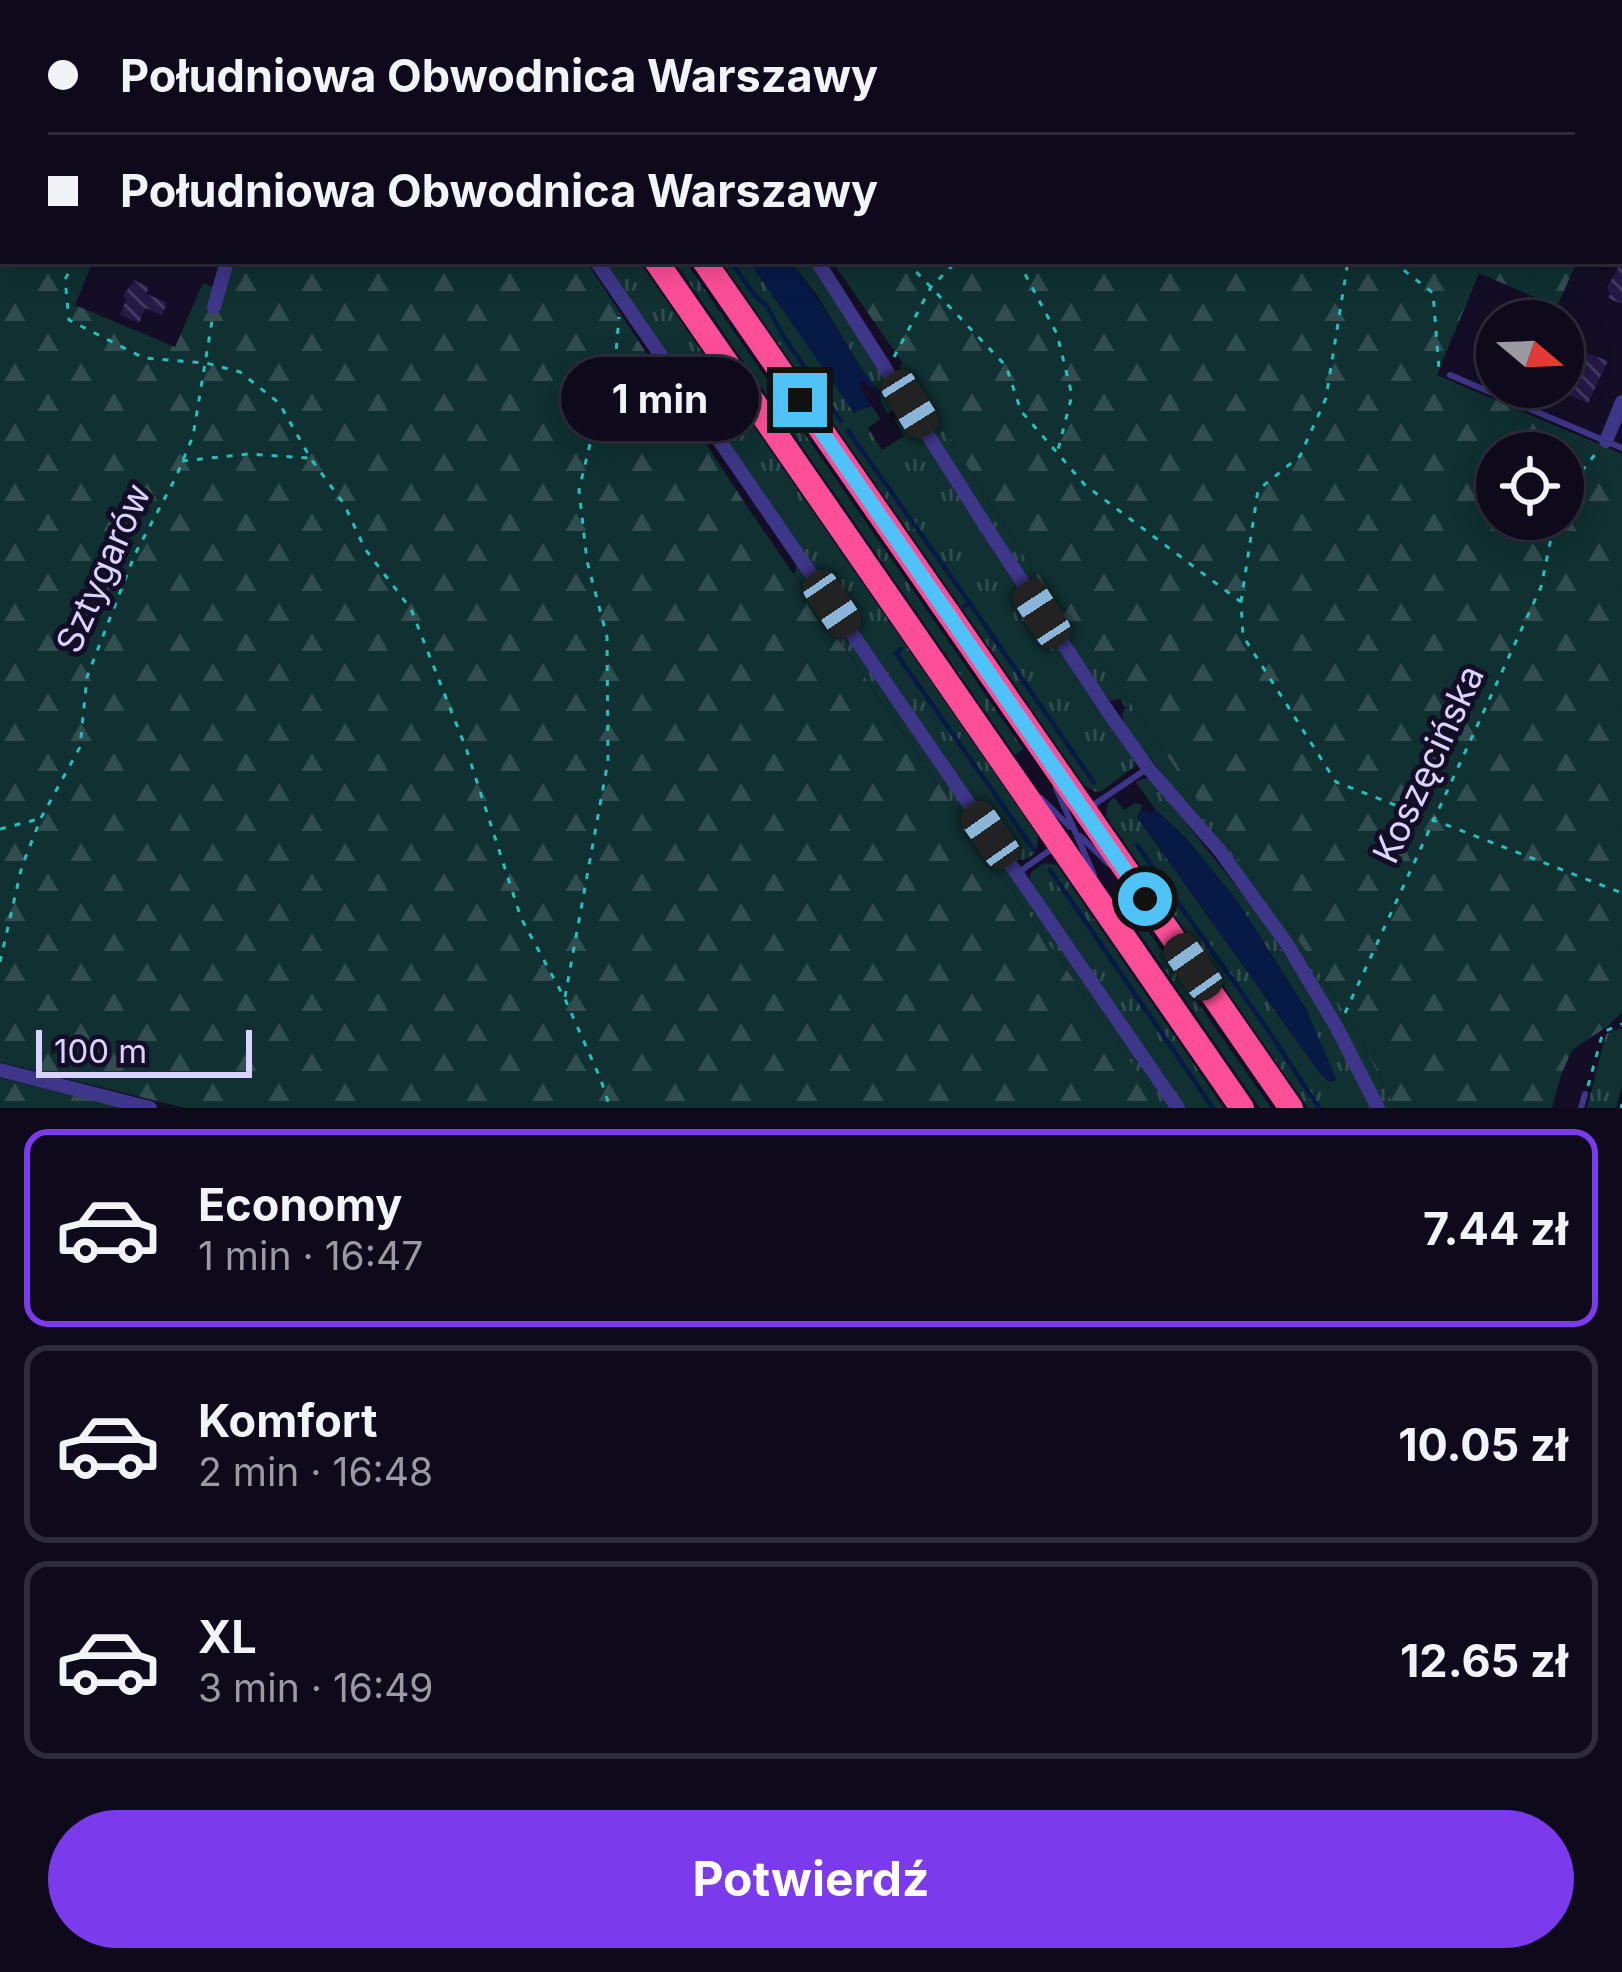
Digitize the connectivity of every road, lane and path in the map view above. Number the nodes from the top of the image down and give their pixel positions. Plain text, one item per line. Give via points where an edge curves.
1 (74, 264) edge
2 (226, 264) edge
3 (598, 264) edge
4 (658, 264) edge
5 (706, 264) edge
6 (819, 264) edge
7 (910, 264) edge
8 (954, 264) edge
9 (1020, 264) edge
10 (1348, 264) edge
11 (1396, 264) edge
12 (931, 287) junction
13 (620, 297) junction
14 (214, 307) joint
15 (206, 363) junction
16 (888, 369) junction
17 (1450, 375) joint
18 (1622, 403) edge
19 (1606, 441) junction
20 (1622, 448) edge
21 (1057, 454) junction
22 (311, 459) junction
23 (182, 461) junction
24 (1584, 469) edge
25 (1551, 540) edge
26 (1241, 602) junction
27 (1148, 768) junction
28 (41, 818) junction
29 (1432, 820) junction
30 (1073, 828) junction
31 (0, 829) edge
32 (1016, 874) junction
33 (1622, 893) edge
34 (0, 962) edge
35 (565, 999) junction
36 (1622, 1024) edge
37 (1336, 1026) junction
38 (0, 1070) edge
39 (1586, 1094) joint
40 (150, 1108) edge
41 (610, 1108) edge
42 (1178, 1108) edge
43 (1242, 1108) edge
44 (1291, 1108) edge
45 (1378, 1108) edge
46 (1581, 1108) edge

1 - 15 path via 65,278 69,320 144,358
2 - 14 street
3 - 13 street
4 - 30 highway via 1004,762
5 - 30 highway via 1034,740
6 - 16 street
7 - 12 path
8 - 12 path
9 - 21 path via 1057,334 1072,395
10 - 26 path via 1326,398 1300,456 1258,490
11 - 17 path via 1433,293 1438,368
12 - 16 path
12 - 21 path via 1006,366 1021,411
13 - 32 street
13 - 35 path via 616,353 579,490 607,637 608,761
14 - 15 path, Sztygarów
15 - 22 path via 240,372 278,403
15 - 23 path, Sztygarów
16 - 27 street
17 - 19 lane
18 - 19 street
19 - 20 lane
19 - 24 path
21 - 26 path via 1085,485
22 - 23 path
22 - 35 path via 410,609 467,751 520,919
23 - 28 path, Sztygarów via 87,677 80,748
25 - 29 path, Koszęcińska via 1541,587
26 - 29 path via 1243,636 1336,782
27 - 30 lane
27 - 37 street via 1220,851
28 - 31 path
28 - 34 path, Sztygarów
29 - 33 path
29 - 37 path, Koszęcińska
30 - 32 lane
30 - 43 highway via 1114,922
30 - 44 highway via 1145,899
32 - 42 street
35 - 41 path
36 - 39 path via 1603,1032
37 - 45 street
38 - 40 street
39 - 46 lane

